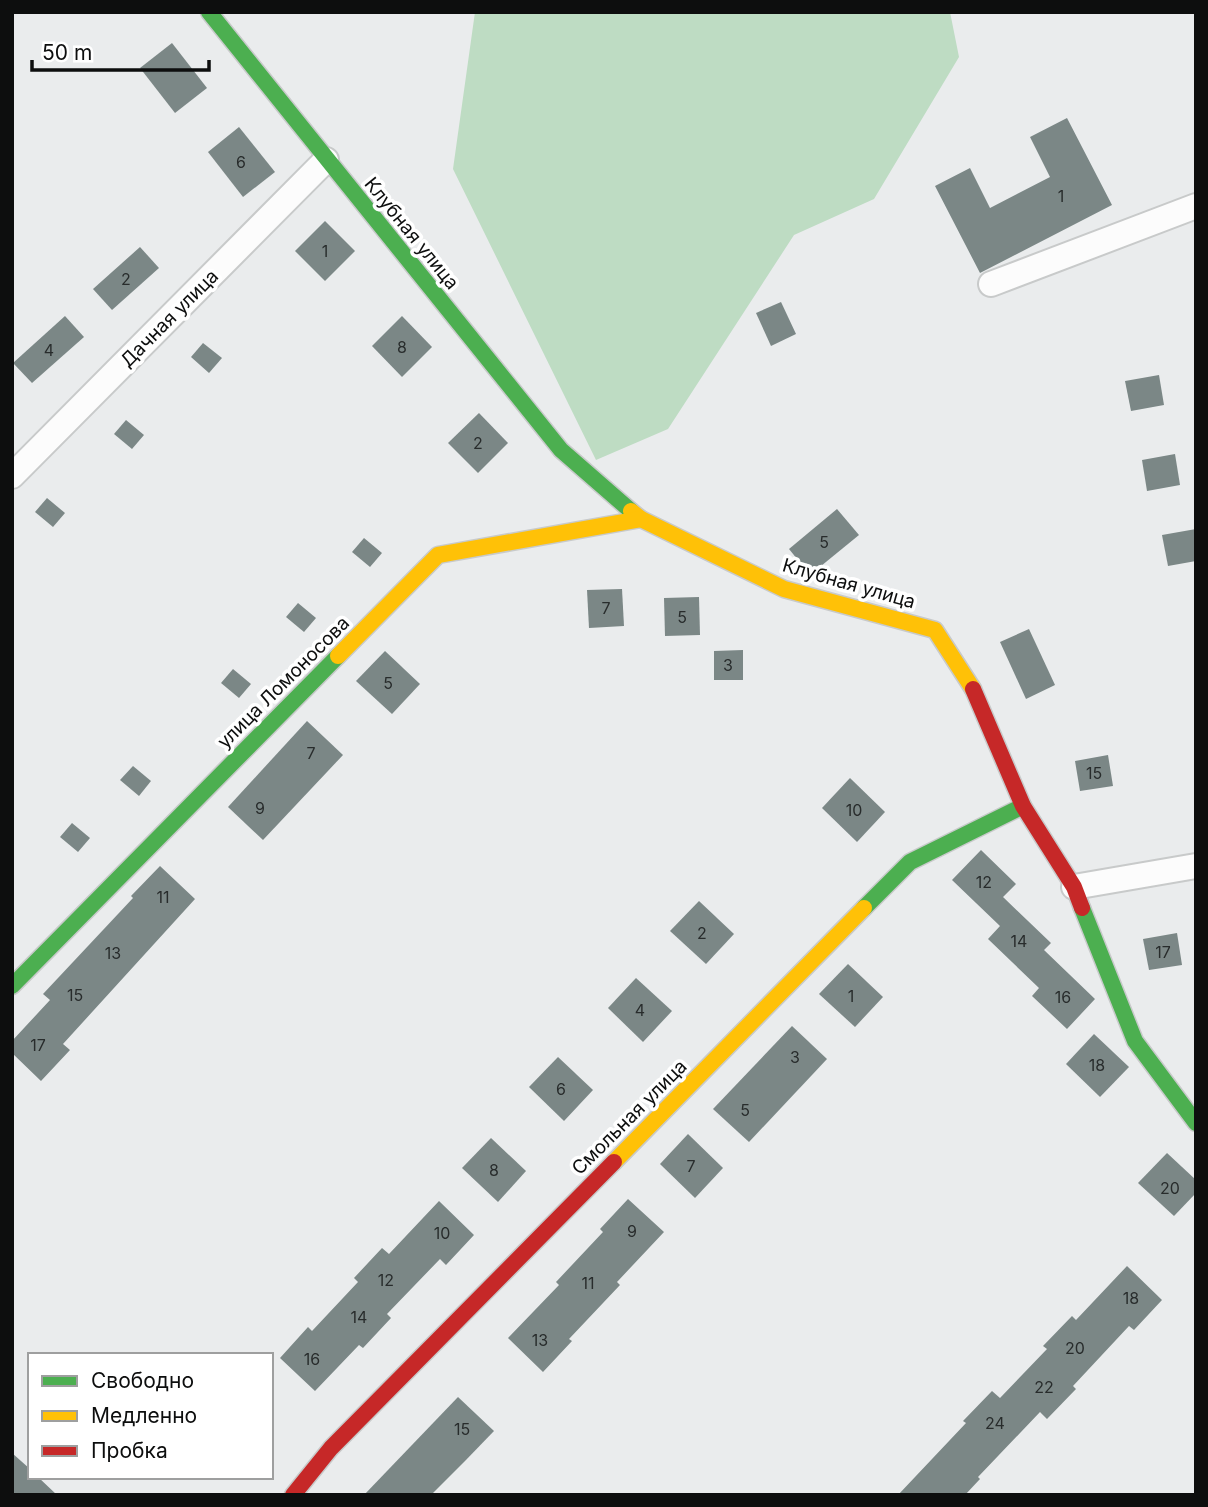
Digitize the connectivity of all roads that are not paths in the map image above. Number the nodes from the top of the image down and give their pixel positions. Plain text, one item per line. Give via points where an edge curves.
1 (209, 12) edge
2 (326, 160) junction
3 (1196, 206) edge
4 (991, 284) dead end
5 (12, 476) edge
6 (641, 519) junction
7 (1023, 806) junction
8 (1196, 866) edge
9 (1074, 887) junction
10 (12, 986) edge
11 (1196, 1124) edge
12 (293, 1495) edge

1 - 2 street, Клубная улица
2 - 5 street, Дачная улица
2 - 6 street, Клубная улица via 562,450
3 - 4 street
6 - 7 street, Клубная улица via 784,589 935,630 970,683
6 - 10 street, улица Ломоносова via 438,555
7 - 9 street, Клубная улица
7 - 12 street, Смольная улица via 910,862 331,1448
8 - 9 street
9 - 11 street, Клубная улица via 1135,1041

